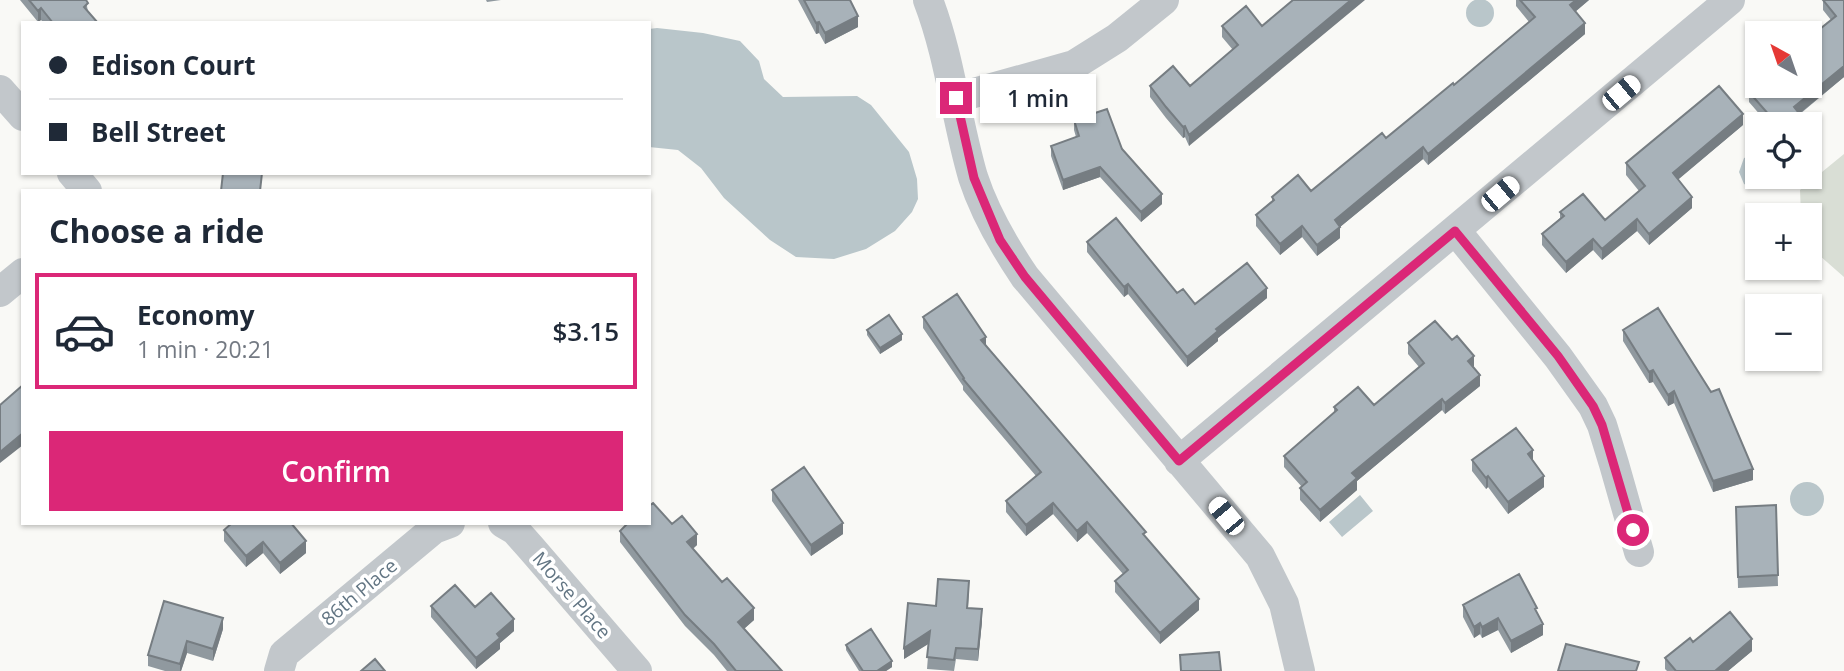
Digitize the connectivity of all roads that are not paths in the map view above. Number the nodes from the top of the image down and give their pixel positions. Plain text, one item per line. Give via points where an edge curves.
1 (928, 0) edge
2 (1164, 0) edge
3 (1730, 0) edge
4 (0, 90) edge
5 (956, 98) junction
6 (21, 114) edge
7 (74, 175) edge
8 (85, 189) edge
9 (1455, 231) junction
10 (21, 275) edge
11 (0, 292) edge
12 (1179, 461) junction
13 (445, 525) edge
14 (506, 525) edge
15 (1639, 552) dead end
16 (279, 671) edge
17 (637, 671) edge
18 (1300, 671) edge

1 - 5 street
2 - 5 street via 1074,65
3 - 9 street
4 - 6 street
5 - 12 street via 974,178 1000,240 1025,277
7 - 8 street
9 - 12 street
9 - 15 street via 1593,406
10 - 11 street
12 - 18 street via 1260,556 1284,604
13 - 16 street, 86th Place via 434,529 284,654
14 - 17 street, Morse Place

